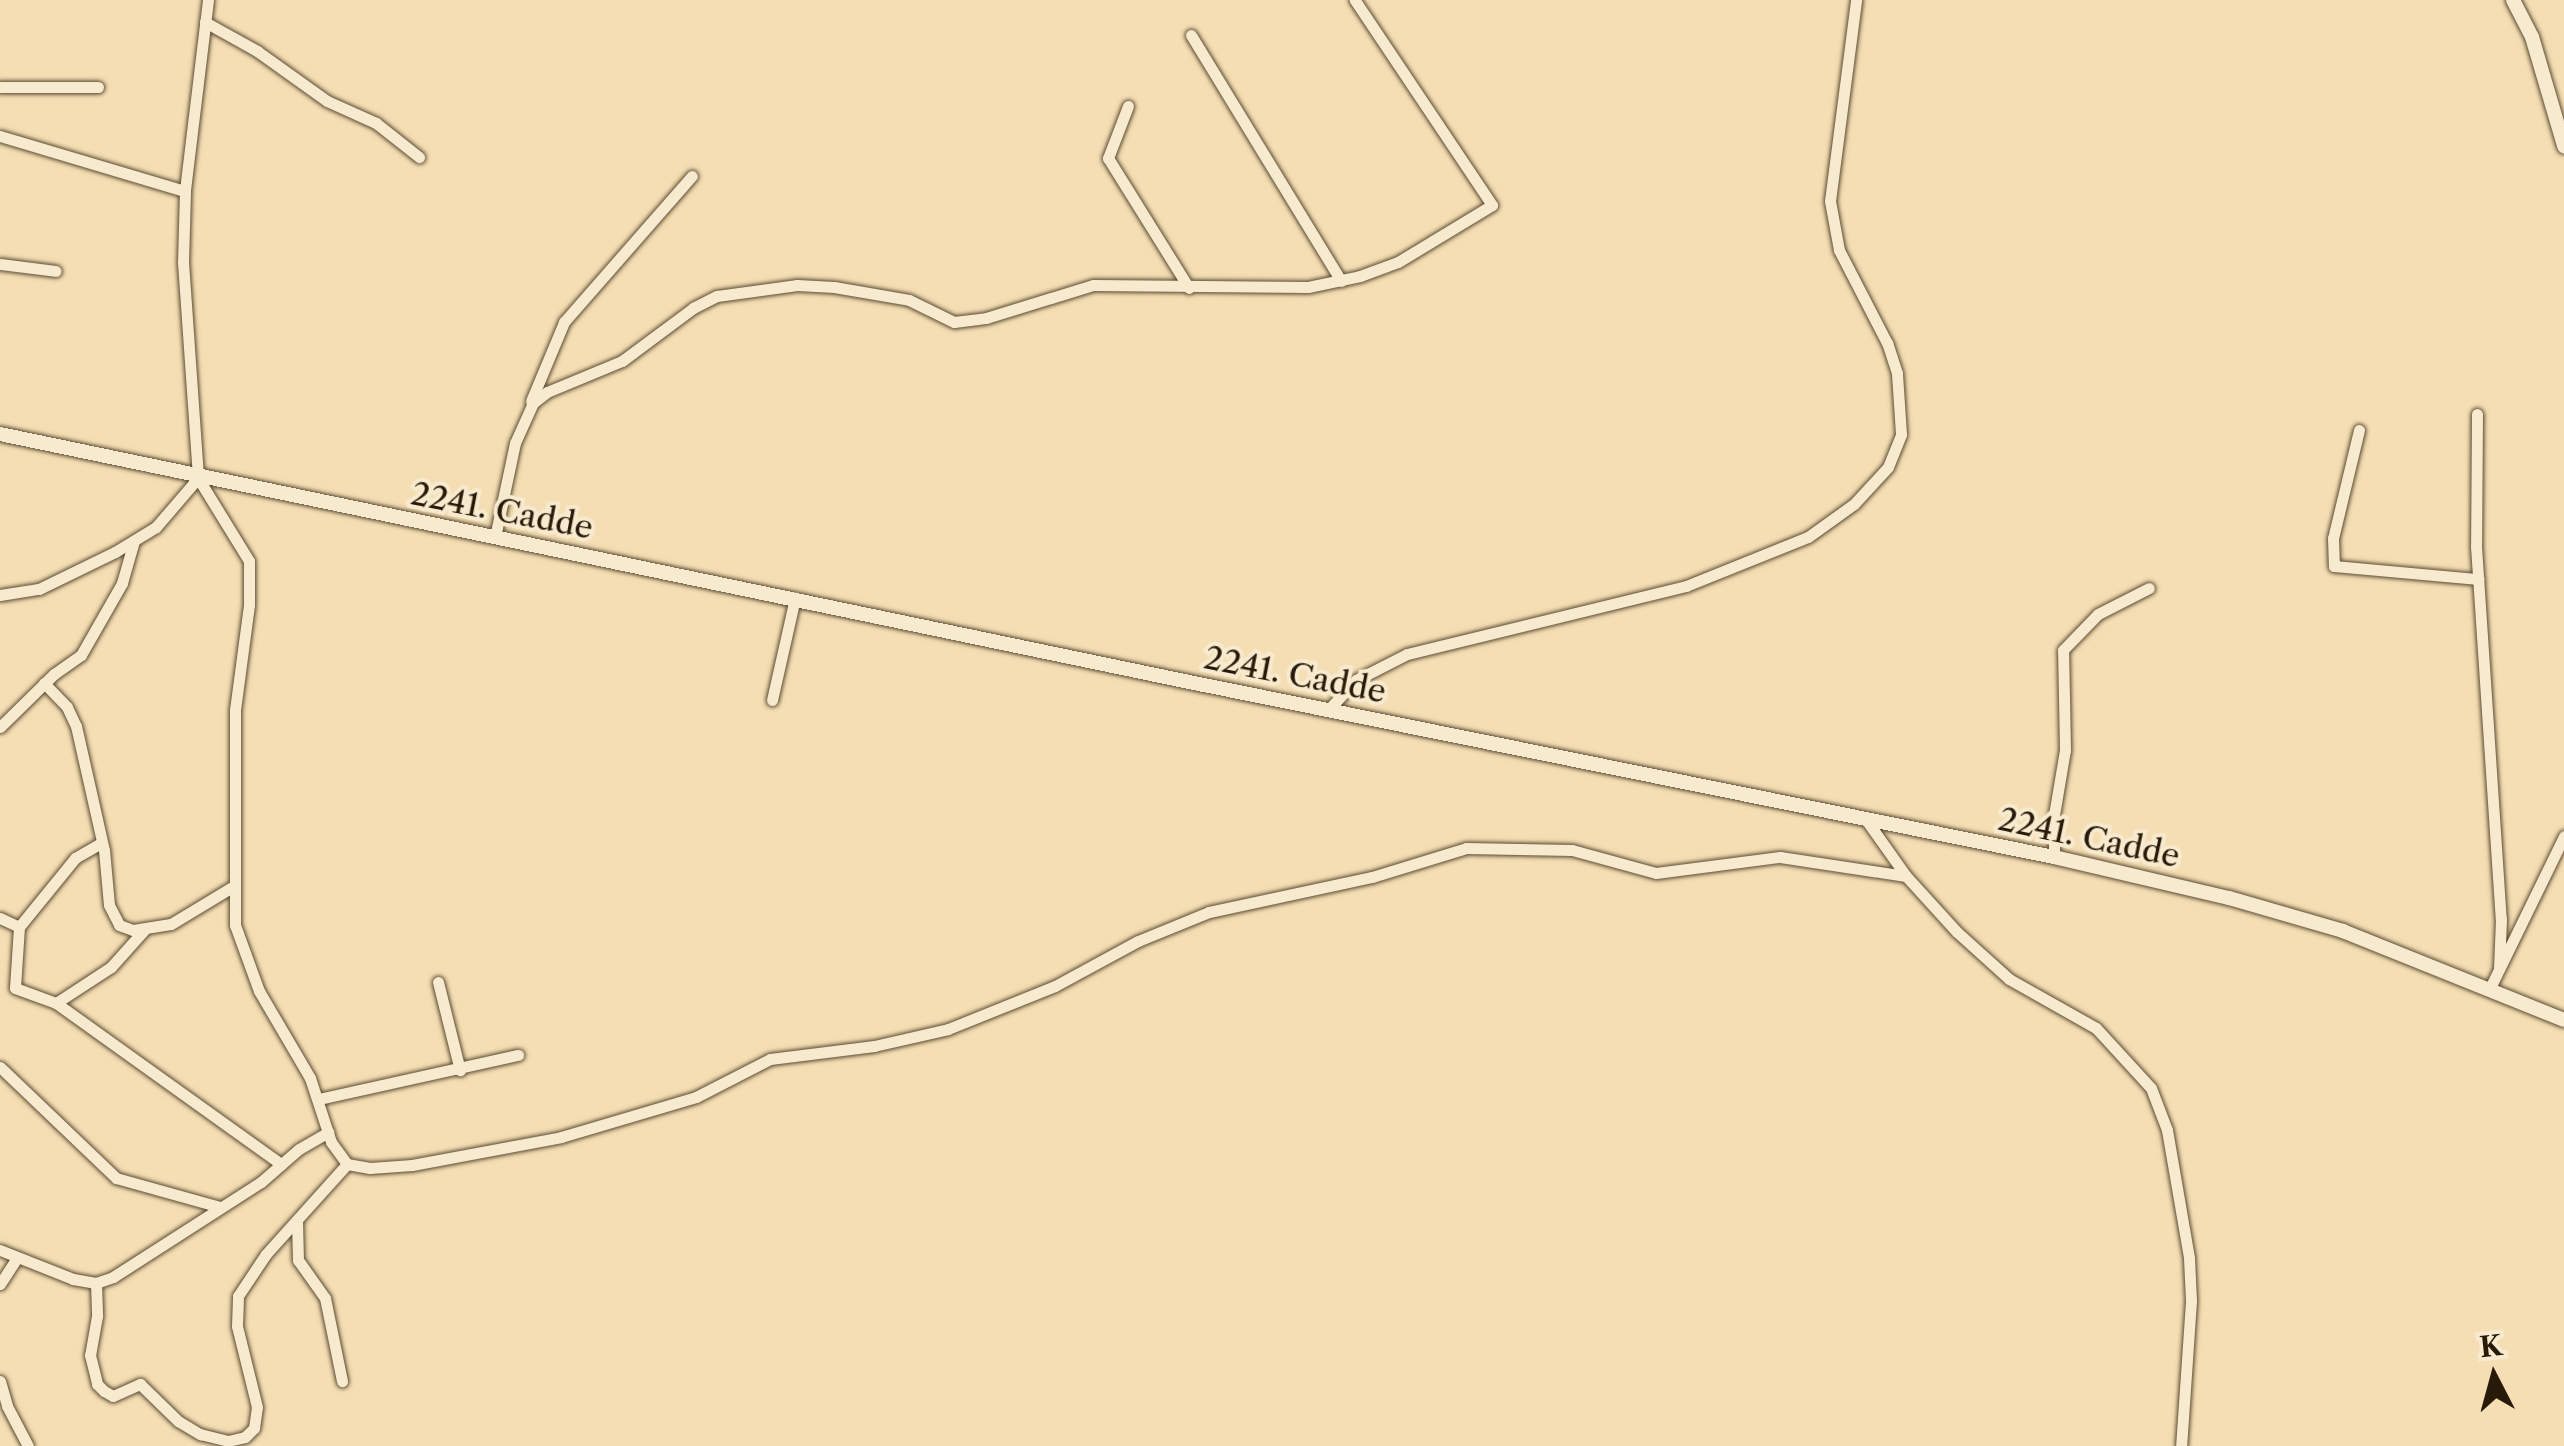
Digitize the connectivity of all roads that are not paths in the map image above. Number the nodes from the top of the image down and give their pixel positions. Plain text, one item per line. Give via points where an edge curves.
1 (208, 0) edge
2 (1355, 0) edge
3 (1856, 0) edge
4 (2512, 0) edge
5 (205, 22) junction
6 (1191, 35) dead end
7 (0, 87) edge
8 (98, 87) dead end
9 (1128, 106) dead end
10 (0, 136) edge
11 (2564, 146) edge
12 (419, 157) dead end
13 (692, 176) dead end
14 (185, 191) junction
15 (0, 264) edge
16 (56, 271) dead end
17 (1341, 281) junction
18 (1189, 288) junction
19 (527, 410) junction
20 (2477, 414) dead end
21 (2359, 430) dead end
22 (0, 434) edge
23 (198, 478) junction
24 (495, 537) junction
25 (134, 540) junction
26 (2478, 580) junction
27 (2149, 588) dead end
28 (0, 595) edge
29 (795, 598) junction
30 (44, 683) junction
31 (772, 700) dead end
32 (1329, 709) junction
33 (0, 727) edge
34 (1867, 821) junction
35 (2564, 836) edge
36 (101, 843) junction
37 (2054, 857) junction
38 (1906, 876) junction
39 (232, 887) junction
40 (0, 918) edge
41 (18, 928) junction
42 (145, 929) junction
43 (2499, 968) junction
44 (438, 982) dead end
45 (2490, 988) junction
46 (56, 1003) junction
47 (2564, 1020) edge
48 (518, 1055) dead end
49 (0, 1067) edge
50 (460, 1070) junction
51 (320, 1098) junction
52 (329, 1132) junction
53 (281, 1164) junction
54 (347, 1164) junction
55 (220, 1207) junction
56 (297, 1220) junction
57 (0, 1250) edge
58 (17, 1258) junction
59 (96, 1283) junction
60 (0, 1284) edge
61 (0, 1381) edge
62 (342, 1381) dead end
63 (28, 1446) edge
64 (2181, 1446) edge

1 - 5 street
2 - 17 street via 1492,204 1398,262
3 - 32 street via 1830,201 1839,250 1897,374 1902,434 1888,467 1845,512 1808,536 1686,586 1407,654 1356,680
4 - 11 street via 2532,37
5 - 12 street
5 - 14 street
6 - 17 street
7 - 8 street
9 - 18 street via 1108,158
10 - 14 street
13 - 19 street via 564,322
14 - 23 street via 183,262
15 - 16 street
17 - 18 street
18 - 19 street via 1093,285 954,322 909,300 834,287 717,296 636,353 547,392
19 - 24 street
20 - 26 street
21 - 26 street via 2333,538 2334,566
22 - 23 street, 2241. Cadde
23 - 24 street, 2241. Cadde
23 - 25 street via 156,526
23 - 39 street via 249,561 235,710
24 - 29 street, 2241. Cadde
25 - 28 street via 40,590
25 - 30 street via 101,625 80,655
26 - 43 street
27 - 37 street via 2098,614 2063,650 2066,732
29 - 31 street
29 - 32 street, 2241. Cadde
30 - 33 street
30 - 36 street via 76,726
32 - 34 street, 2241. Cadde
34 - 37 street, 2241. Cadde
34 - 38 street
35 - 43 street
36 - 41 street via 75,858
36 - 42 street via 111,916 133,930
37 - 45 street, 2241. Cadde via 2310,920
38 - 54 street via 1780,857 1656,873 1572,850 1466,848 1209,912 948,1029 770,1058 696,1097 561,1137 412,1165
38 - 64 street via 2009,979 2096,1028 2150,1088 2167,1130 2189,1258
39 - 42 street via 171,924
39 - 51 street via 235,925 259,992
40 - 41 street
41 - 46 street via 13,985
42 - 46 street via 111,966
43 - 45 street
44 - 50 street
45 - 47 street, 2241. Cadde
46 - 53 street
48 - 50 street
49 - 55 street via 116,1178
50 - 51 street
51 - 52 street
52 - 53 street
52 - 54 street
53 - 55 street
54 - 56 street
55 - 59 street via 132,1267
56 - 59 street via 238,1296 237,1326 257,1407 245,1438 200,1434 140,1384 113,1396 104,1391 90,1355
56 - 62 street via 298,1260 324,1298
57 - 58 street
58 - 59 street
58 - 60 street
61 - 63 street

